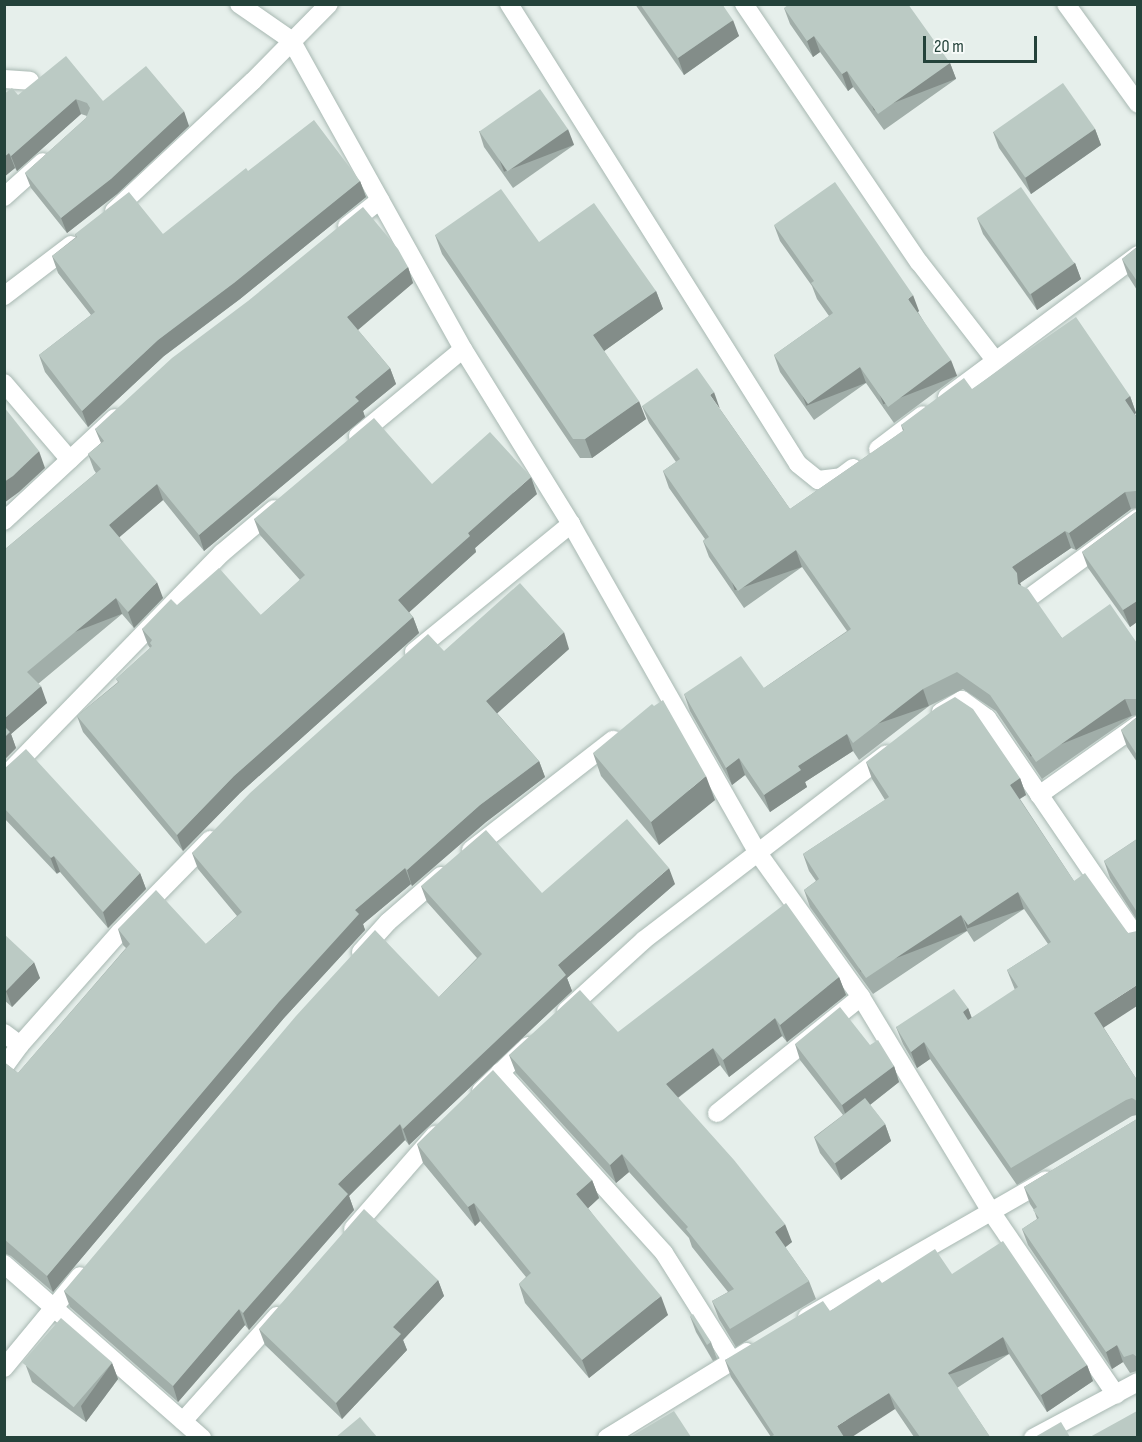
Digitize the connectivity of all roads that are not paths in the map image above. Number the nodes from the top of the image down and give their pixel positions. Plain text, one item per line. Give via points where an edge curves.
1 (239, 4) edge
2 (328, 4) edge
3 (509, 4) edge
4 (744, 4) edge
5 (1066, 4) edge
6 (291, 40) junction
7 (4, 79) edge
8 (30, 81) dead end
9 (1137, 104) edge
10 (57, 149) edge
11 (4, 197) edge
12 (380, 200) junction
13 (336, 236) edge
14 (1137, 255) edge
15 (4, 296) edge
16 (463, 349) junction
17 (995, 360) junction
18 (4, 383) edge
19 (132, 402) edge
20 (342, 450) edge
21 (70, 460) junction
22 (291, 494) edge
23 (1137, 518) edge
24 (4, 521) edge
25 (571, 524) junction
26 (1033, 595) edge
27 (403, 661) edge
28 (669, 698) junction
29 (651, 711) edge
30 (926, 723) edge
31 (1137, 725) edge
32 (623, 732) edge
33 (898, 744) edge
34 (4, 777) edge
35 (1039, 795) junction
36 (224, 825) edge
37 (758, 853) junction
38 (1137, 939) edge
39 (348, 965) edge
40 (861, 997) junction
41 (4, 1033) edge
42 (20, 1046) junction
43 (4, 1067) edge
44 (500, 1072) junction
45 (467, 1105) edge
46 (717, 1113) dead end
47 (450, 1121) edge
48 (1060, 1172) edge
49 (992, 1213) junction
50 (343, 1240) edge
51 (92, 1262) edge
52 (4, 1264) edge
53 (291, 1301) edge
54 (54, 1307) junction
55 (792, 1326) edge
56 (762, 1344) edge
57 (732, 1361) junction
58 (4, 1368) edge
59 (1137, 1382) edge
60 (1116, 1395) junction
61 (183, 1421) junction
62 (202, 1437) edge
63 (607, 1437) edge
64 (1032, 1437) edge

1 - 6 street
2 - 6 street
3 - 17 street via 798,464 818,480 841,477
4 - 17 street via 919,261
5 - 9 street
6 - 12 street
6 - 15 street via 124,203
7 - 8 street
10 - 11 street
12 - 13 street
12 - 16 street
14 - 17 street
16 - 20 street
16 - 25 street
18 - 21 street
19 - 21 street
21 - 24 street
22 - 34 street via 222,553
23 - 26 street
25 - 27 street
25 - 28 street
28 - 29 street
28 - 37 street
30 - 35 street via 963,700 987,718
31 - 35 street
32 - 39 street via 493,830 388,922
33 - 37 street
35 - 38 street
36 - 42 street via 120,932
37 - 40 street
37 - 44 street via 644,940
40 - 46 street
40 - 49 street
41 - 42 street
42 - 43 street
44 - 45 street
44 - 57 street via 664,1253
47 - 50 street via 416,1154
48 - 49 street
49 - 55 street
49 - 60 street
51 - 54 street
52 - 54 street
53 - 61 street
54 - 58 street
54 - 61 street
56 - 57 street
57 - 63 street
59 - 60 street
60 - 64 street
61 - 62 street

